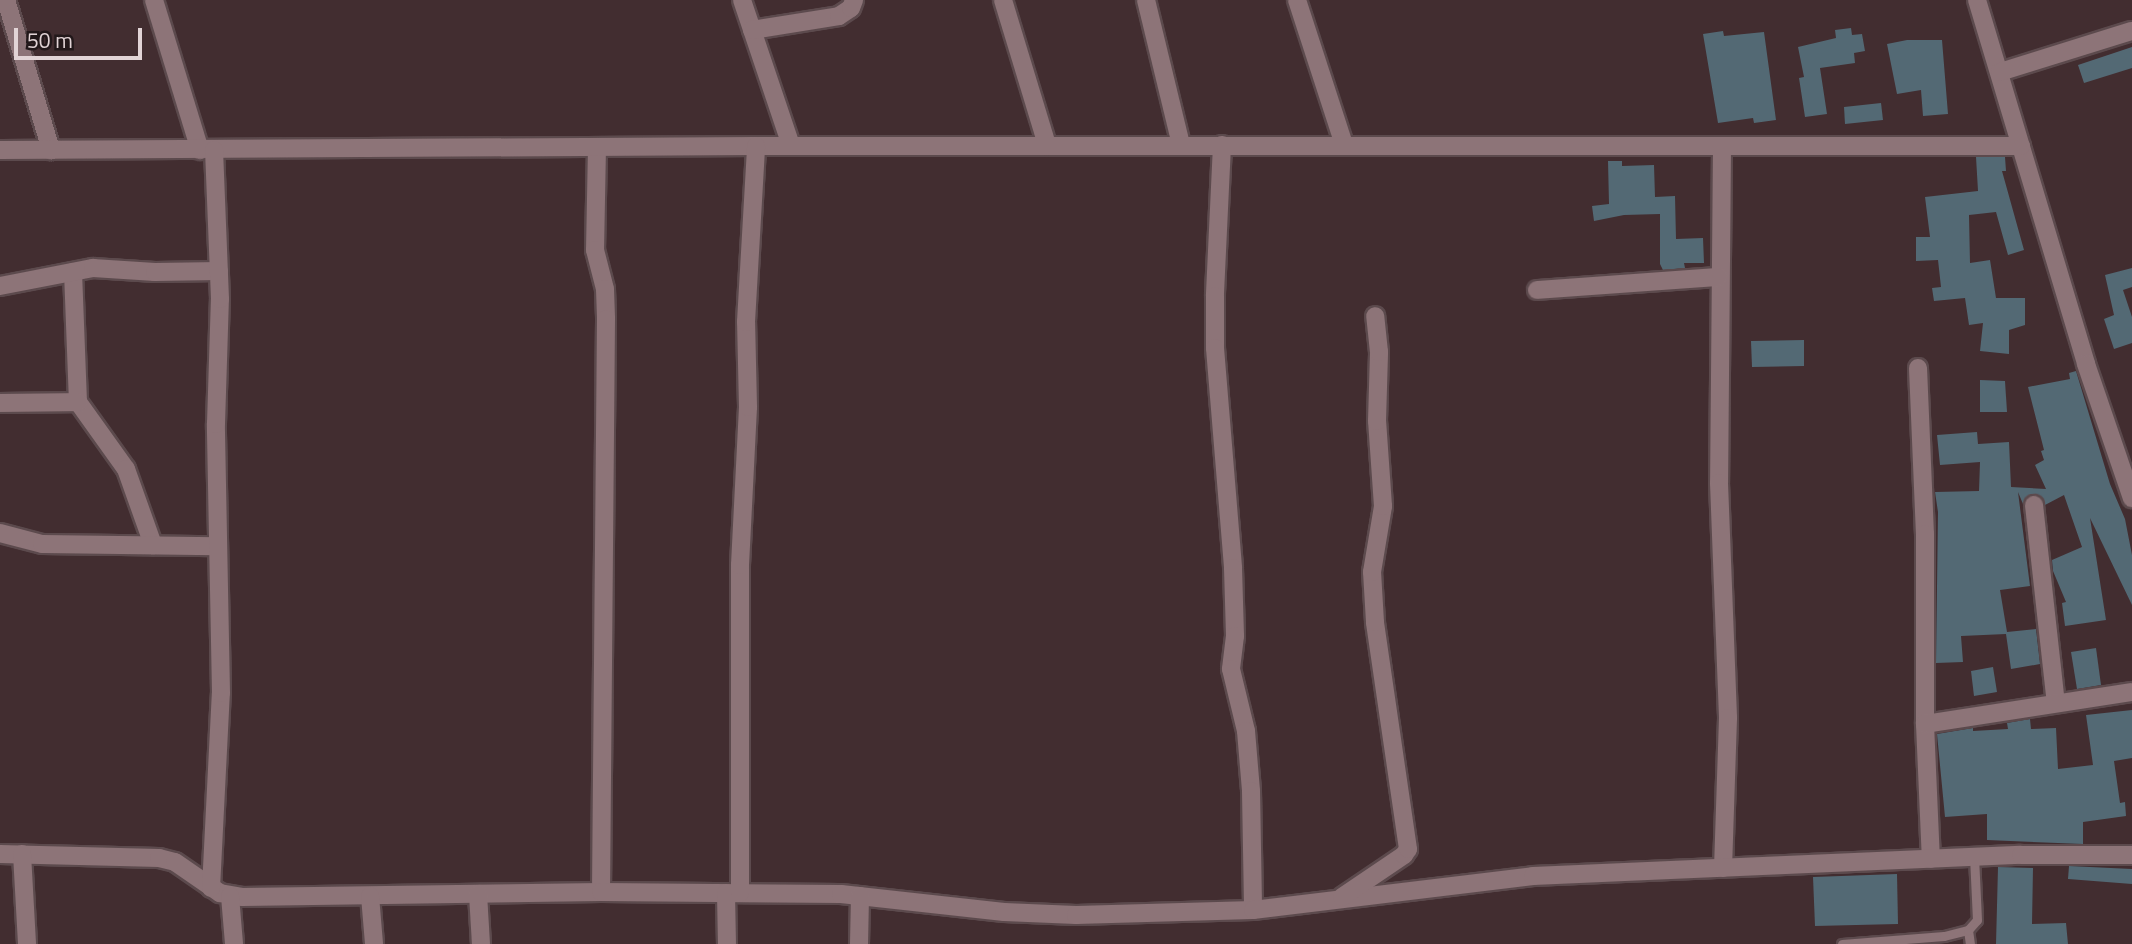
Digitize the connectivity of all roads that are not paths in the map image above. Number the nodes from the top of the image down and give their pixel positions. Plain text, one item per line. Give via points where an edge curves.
1 (6, 0) edge
2 (154, 0) edge
3 (742, 0) edge
4 (854, 0) edge
5 (1003, 0) edge
6 (1146, 0) edge
7 (1297, 0) edge
8 (1977, 0) edge
9 (752, 30) junction
10 (2132, 32) edge
11 (2000, 72) junction
12 (1048, 145) junction
13 (1181, 145) junction
14 (1222, 145) junction
15 (1344, 145) junction
16 (756, 146) junction
17 (791, 146) junction
18 (2021, 146) junction
19 (597, 147) junction
20 (1722, 147) junction
21 (207, 149) junction
22 (0, 150) edge
23 (51, 150) junction
24 (219, 271) junction
25 (73, 272) junction
26 (1719, 277) junction
27 (0, 286) edge
28 (1537, 290) dead end
29 (1375, 316) dead end
30 (1918, 368) dead end
31 (78, 402) junction
32 (0, 403) edge
33 (2132, 498) edge
34 (2034, 505) dead end
35 (0, 533) edge
36 (153, 545) junction
37 (217, 546) junction
38 (2132, 692) edge
39 (2056, 703) junction
40 (1925, 723) junction
41 (0, 854) edge
42 (22, 854) junction
43 (2132, 855) edge
44 (1974, 857) junction
45 (1931, 859) junction
46 (1723, 868) junction
47 (211, 888) junction
48 (601, 892) junction
49 (733, 893) junction
50 (478, 894) junction
51 (370, 895) junction
52 (230, 896) junction
53 (860, 896) junction
54 (1339, 899) junction
55 (1253, 910) junction
56 (1968, 930) junction
57 (27, 944) edge
58 (234, 944) edge
59 (374, 944) edge
60 (481, 944) edge
61 (727, 944) edge
62 (859, 944) edge
63 (1842, 944) edge
64 (1970, 944) edge

1 - 23 street
2 - 21 street
3 - 9 street
4 - 9 street via 839,16
5 - 12 street
6 - 13 street
7 - 15 street
8 - 11 street
9 - 17 street
10 - 11 street
11 - 18 street
12 - 13 street
12 - 17 street
13 - 14 street
14 - 15 street
14 - 55 street via 1215,348 1233,568 1231,670 1245,731 1251,790
15 - 20 street
16 - 17 street
16 - 19 street
16 - 49 street via 746,307 748,407
18 - 20 street
18 - 33 street via 2086,364
19 - 21 street
19 - 48 street via 595,250 604,280 606,319
20 - 26 street
21 - 23 street
21 - 24 street
22 - 23 street
24 - 25 street via 116,267
24 - 37 street
25 - 27 street
25 - 31 street
26 - 28 street
26 - 46 street via 1719,483 1728,718
29 - 54 street via 1384,506 1373,588 1378,663 1408,849
30 - 40 street via 1925,534
31 - 32 street
31 - 36 street via 127,469
34 - 39 street
35 - 36 street via 42,544
36 - 37 street
37 - 47 street via 222,693
38 - 39 street
39 - 40 street
40 - 45 street
41 - 42 street
42 - 47 street via 159,858 175,862
42 - 57 street
43 - 44 street
44 - 45 street
44 - 56 lane via 1977,920
45 - 46 street
46 - 54 street via 1533,876
47 - 52 street
48 - 49 street
48 - 50 street
49 - 53 street
49 - 61 street
50 - 51 street
50 - 60 street
51 - 52 street
51 - 59 street
52 - 58 street
53 - 55 street via 1076,915
53 - 62 street
54 - 55 street
56 - 63 lane
56 - 64 lane

